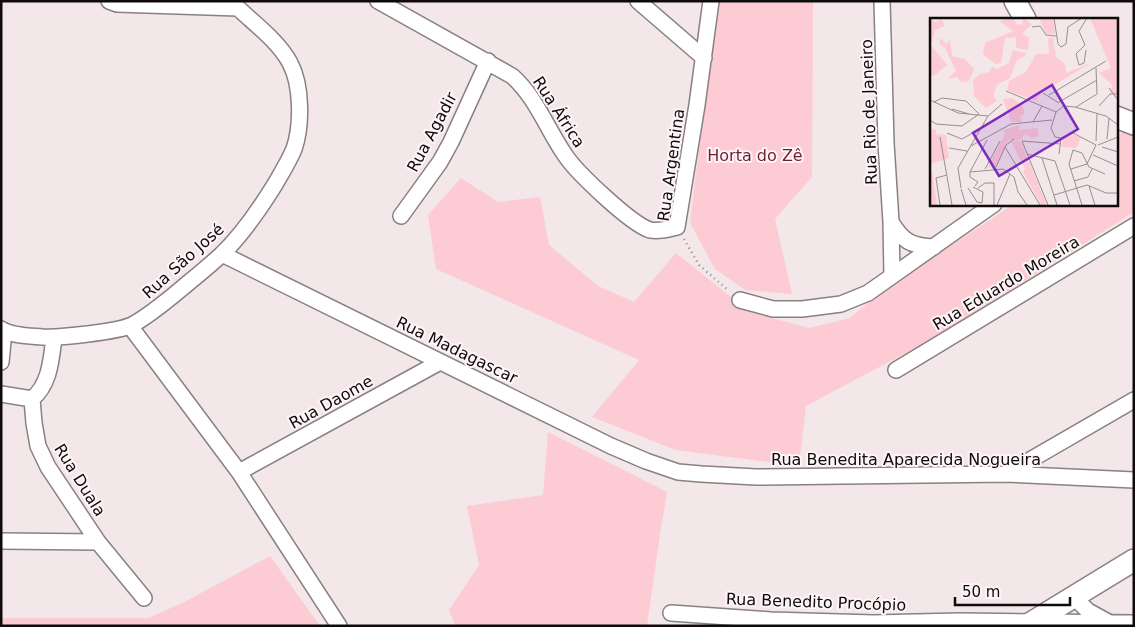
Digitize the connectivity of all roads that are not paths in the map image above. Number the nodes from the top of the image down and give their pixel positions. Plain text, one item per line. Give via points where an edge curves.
1 (109, 1) edge
2 (378, 1) edge
3 (638, 1) edge
4 (711, 1) edge
5 (882, 1) edge
6 (1015, 1) edge
7 (241, 5) edge
8 (1024, 18) edge
9 (704, 58) junction
10 (488, 61) junction
11 (1118, 118) edge
12 (1134, 124) edge
13 (993, 205) edge
14 (401, 216) dead end
15 (891, 222) junction
16 (1134, 226) edge
17 (677, 228) joint
18 (934, 247) junction
19 (222, 254) junction
20 (892, 276) junction
21 (740, 300) road end
22 (130, 326) junction
23 (2, 330) edge
24 (54, 338) junction
25 (1, 362) edge
26 (440, 362) junction
27 (896, 370) dead end
28 (1, 394) edge
29 (32, 399) junction
30 (1134, 400) edge
31 (238, 472) junction
32 (678, 472) joint
33 (1006, 474) junction
34 (1134, 480) edge
35 (1, 541) edge
36 (98, 542) junction
37 (1134, 560) edge
38 (1074, 597) junction
39 (144, 598) dead end
40 (671, 613) dead end
41 (966, 623) edge
42 (1134, 623) edge
43 (1029, 624) edge
44 (1112, 624) junction
45 (339, 626) edge

1 - 7 street, Rua São José via 117,4
2 - 10 street, Rua África
3 - 9 street
4 - 9 street, Rua Argentina
5 - 15 street, Rua Rio de Janeiro
6 - 8 main road
7 - 19 street, Rua São José via 290,64 297,83 298,125 294,149 279,178 249,224
9 - 17 street, Rua Argentina
10 - 14 street, Rua Agadir via 440,162
10 - 17 street, Rua África via 520,83 567,157 622,212 652,230
11 - 12 main road
13 - 18 street
15 - 18 street via 901,237 911,243
15 - 20 street, Rua Rio de Janeiro
16 - 27 street, Rua Eduardo Moreira
18 - 20 street
19 - 22 street, Rua São José via 166,302
19 - 26 street, Rua Madagascar
20 - 21 street via 868,293 841,304 802,310 772,309
22 - 24 street, Rua São José
22 - 31 street
23 - 24 street, Rua São José
23 - 25 street
24 - 29 street via 48,375
26 - 31 street, Rua Daome
26 - 32 street, Rua Madagascar via 611,446
28 - 29 street
29 - 36 street, Rua Duala via 38,446 58,483
30 - 33 street
31 - 45 street
32 - 33 street, Rua Benedita Aparecida Nogueira via 756,477
33 - 34 street, Rua Benedita Aparecida Nogueira
35 - 36 street
36 - 39 street, Rua Duala
37 - 38 main road
38 - 43 main road
38 - 44 street via 1088,611
40 - 41 street, Rua Benedito Procópio via 790,621
41 - 43 street, Rua Benedito Procópio
42 - 44 street, Rua Benedito Procópio
43 - 44 street, Rua Benedito Procópio

